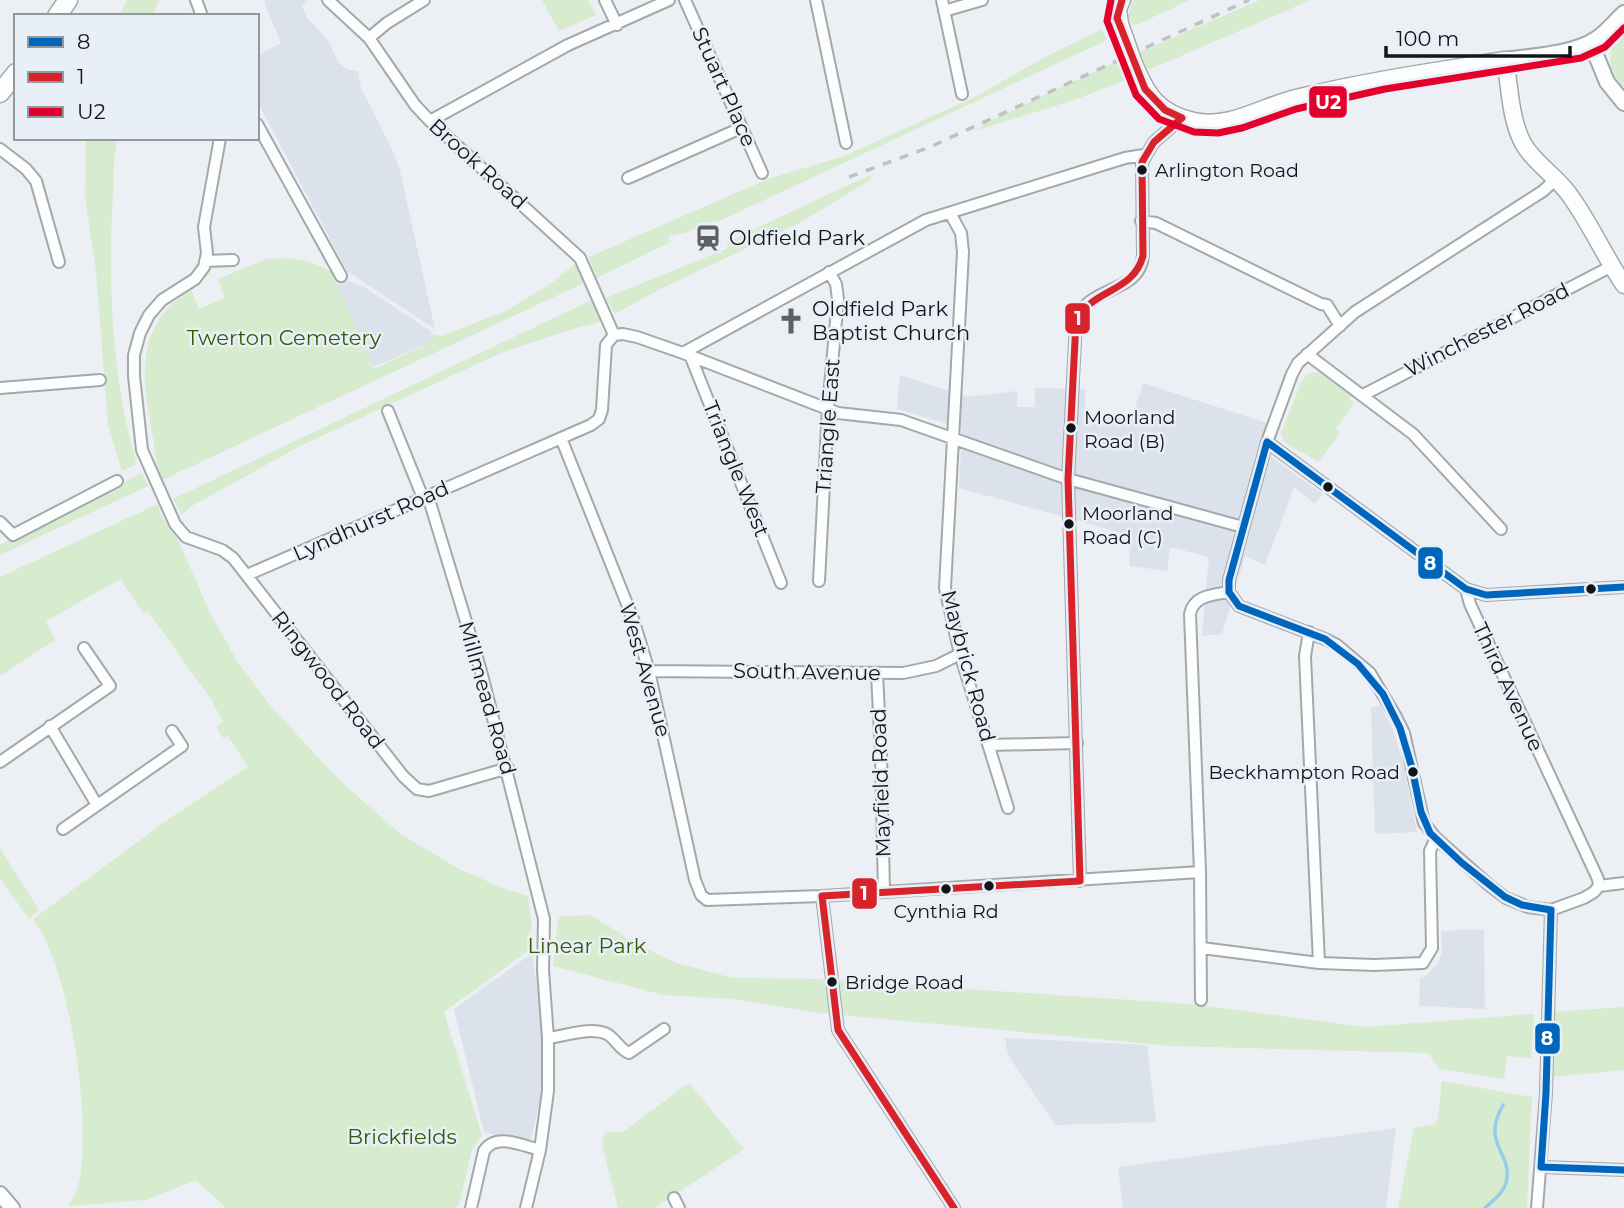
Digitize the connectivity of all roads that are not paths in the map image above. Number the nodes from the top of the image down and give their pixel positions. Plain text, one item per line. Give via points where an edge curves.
1 (328, 0) edge
2 (424, 0) edge
3 (605, 0) edge
4 (669, 0) edge
5 (685, 0) edge
6 (816, 0) edge
7 (982, 0) edge
8 (1122, 0) edge
9 (943, 6) edge
10 (1624, 13) edge
11 (617, 24) junction
12 (369, 38) junction
13 (1591, 43) junction
14 (1505, 60) junction
15 (14, 76) edge
16 (0, 93) edge
17 (962, 94) dead end
18 (1624, 103) edge
19 (1182, 118) junction
20 (430, 121) junction
21 (259, 128) edge
22 (741, 128) junction
23 (220, 140) edge
24 (846, 143) dead end
25 (0, 149) edge
26 (1144, 155) junction
27 (762, 173) dead end
28 (628, 178) dead end
29 (1557, 178) junction
30 (950, 212) junction
31 (1141, 220) junction
32 (233, 260) dead end
33 (205, 261) junction
34 (60, 262) dead end
35 (1612, 266) junction
36 (829, 272) junction
37 (341, 276) dead end
38 (1624, 285) edge
39 (1339, 326) junction
40 (614, 335) junction
41 (687, 354) junction
42 (1307, 354) junction
43 (100, 380) dead end
44 (0, 388) edge
45 (1363, 395) junction
46 (828, 408) junction
47 (388, 411) dead end
48 (561, 438) junction
49 (953, 438) junction
50 (1268, 442) junction
51 (1068, 479) junction
52 (117, 481) dead end
53 (426, 497) junction
54 (0, 522) edge
55 (1243, 527) junction
56 (1501, 529) dead end
57 (247, 575) junction
58 (818, 581) dead end
59 (781, 583) dead end
60 (1624, 587) edge
61 (1466, 589) junction
62 (1229, 592) junction
63 (1309, 632) junction
64 (84, 648) dead end
65 (960, 654) junction
66 (649, 671) junction
67 (877, 674) junction
68 (50, 726) junction
69 (172, 731) dead end
70 (1077, 743) junction
71 (990, 745) junction
72 (0, 762) edge
73 (508, 768) junction
74 (97, 805) junction
75 (1008, 808) dead end
76 (63, 829) dead end
77 (1436, 838) junction
78 (1200, 872) junction
79 (1080, 881) junction
80 (1624, 883) edge
81 (1596, 889) junction
82 (884, 892) junction
83 (822, 896) junction
84 (1551, 910) junction
85 (1202, 948) junction
86 (1319, 963) junction
87 (1201, 1000) dead end
88 (664, 1029) dead end
89 (548, 1038) junction
90 (540, 1150) junction
91 (1541, 1167) junction
92 (1624, 1170) edge
93 (0, 1194) edge
94 (12, 1208) edge
95 (471, 1208) edge
96 (526, 1208) edge
97 (954, 1208) edge
98 (1537, 1208) edge

1 - 12 street, Brook Road
2 - 12 street
3 - 11 street
4 - 11 street
5 - 22 street, Stuart Place
6 - 24 street
7 - 9 street
8 - 19 main road, bridge via 1120,24 1145,89 1165,110
9 - 17 street
10 - 13 street
11 - 20 street via 568,45
12 - 20 street, Brook Road
13 - 14 street
13 - 18 street via 1607,82
14 - 19 main road via 1383,79 1293,99 1217,123
14 - 29 main road via 1524,145
15 - 16 highway
19 - 26 street
20 - 40 street, Brook Road via 582,261
21 - 37 street
22 - 27 street, Stuart Place
22 - 28 street
23 - 33 street via 204,227
25 - 34 street via 36,181
26 - 30 street
26 - 31 street
29 - 35 main road
29 - 39 street
30 - 36 street
30 - 49 street, Maybrick Road via 961,233 963,252
31 - 39 street via 1156,223 1327,305
31 - 51 street via 1143,256 1136,276 1091,300 1076,321
32 - 33 street
33 - 57 street, Ringwood Road via 195,279 162,299 140,333 134,376 142,450 186,537 222,550
35 - 38 main road
35 - 45 street, Winchester Road
36 - 41 street
36 - 46 street, Triangle East via 838,292
39 - 42 street
40 - 41 street via 636,337
40 - 48 street via 606,345 599,419
41 - 46 street
41 - 59 street, Triangle West
42 - 45 street
42 - 50 street via 1292,374
43 - 44 street
45 - 56 street via 1423,443
46 - 49 street via 847,415 892,417
46 - 58 street, Triangle East
47 - 53 street, Millmead Road
48 - 53 street, Lyndhurst Road
48 - 66 street, West Avenue via 634,619
49 - 51 street
49 - 65 street, Maybrick Road via 944,570
50 - 55 street
50 - 61 street
51 - 55 street
51 - 70 street
52 - 54 street via 13,535
53 - 57 street, Lyndhurst Road
53 - 73 street, Millmead Road
55 - 62 street
57 - 73 street, Ringwood Road via 417,789 429,790
60 - 61 street via 1486,594
61 - 81 street, Third Avenue via 1598,879
62 - 63 street via 1239,606
62 - 78 street via 1197,600 1190,614
63 - 77 street via 1337,645 1370,673 1404,733 1424,823
63 - 86 street via 1306,656
64 - 68 street via 110,686
65 - 67 street, South Avenue via 920,671
65 - 71 street, Maybrick Road
66 - 67 street, South Avenue
66 - 83 street, West Avenue via 701,895 714,901
67 - 82 street, Mayfield Road
68 - 72 street
68 - 74 street
69 - 74 street via 182,746
70 - 71 street
70 - 79 street
71 - 75 street, Maybrick Road
73 - 89 street, Millmead Road via 544,919
74 - 76 street
77 - 84 street via 1506,898
77 - 86 street via 1430,852 1432,948 1427,960 1418,965
78 - 79 street
78 - 85 street
79 - 82 street
80 - 81 street
81 - 84 street
82 - 83 street
83 - 97 street via 838,1030
84 - 91 street
85 - 86 street
85 - 87 street
88 - 89 street via 629,1053 607,1035 594,1031
89 - 90 street, Millmead Road via 548,1091
90 - 95 street via 501,1141 487,1146
90 - 96 street, Millmead Road
91 - 92 street
91 - 98 street
93 - 94 street

